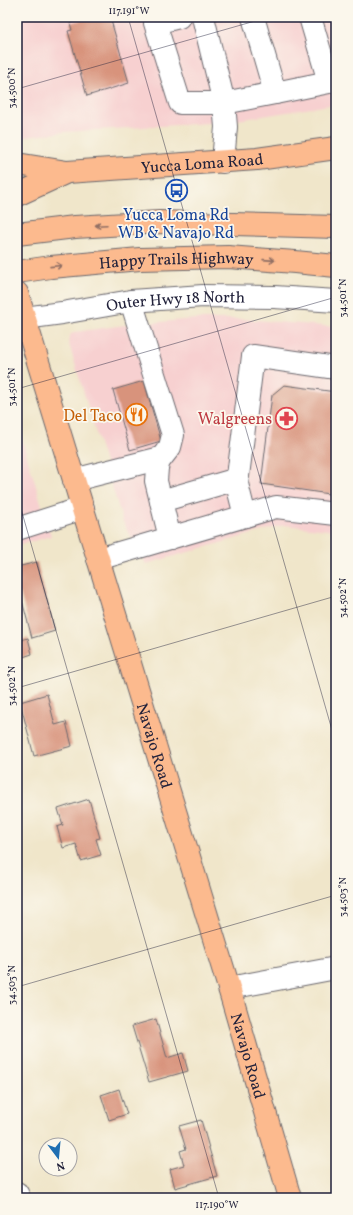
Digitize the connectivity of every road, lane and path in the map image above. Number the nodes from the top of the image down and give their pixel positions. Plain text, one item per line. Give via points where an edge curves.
1 (179, 17) edge
2 (203, 17) edge
3 (253, 17) edge
4 (310, 17) edge
5 (154, 20) edge
6 (332, 81) edge
7 (275, 93) junction
8 (224, 103) junction
9 (336, 148) edge
10 (223, 162) junction
11 (17, 164) edge
12 (67, 172) junction
13 (17, 195) edge
14 (336, 227) edge
15 (17, 234) edge
16 (336, 266) edge
17 (17, 272) edge
18 (17, 293) edge
19 (131, 301) junction
20 (336, 301) edge
21 (21, 318) edge
22 (336, 368) edge
23 (161, 458) junction
24 (237, 478) junction
25 (74, 480) junction
26 (162, 501) junction
27 (336, 501) edge
28 (276, 507) junction
29 (83, 508) junction
30 (336, 514) edge
31 (245, 516) junction
32 (17, 527) edge
33 (170, 538) junction
34 (98, 559) junction
35 (336, 968) edge
36 (229, 988) junction
37 (17, 1192) edge
38 (19, 1198) edge
39 (290, 1198) edge

1 - 5 street
2 - 8 street
3 - 7 street
4 - 6 street
5 - 8 street via 180,103
6 - 7 street
7 - 8 street
8 - 10 street via 226,127
9 - 10 main road, Yucca Loma Road via 257,160
10 - 12 main road, Yucca Loma Road
11 - 12 main road
12 - 13 main road
14 -> 15 main road via 160,222 75,227
17 -> 16 main road, Happy Trails Highway via 140,259 212,258
18 - 21 main road, Navajo Road
19 - 20 street, Outer Hwy 18 North via 203,296
19 - 21 street, Outer Hwy 18 North
19 - 23 street via 172,435 170,447
21 - 25 main road, Navajo Road
22 - 24 street via 253,356
23 - 25 street
23 - 26 street via 156,481
24 - 26 street
24 - 31 street via 236,484
25 - 29 main road, Navajo Road
26 - 33 street
27 - 28 street via 285,496
28 - 30 street
28 - 31 street
29 - 32 street
29 - 34 main road, Navajo Road
31 - 33 street
33 - 34 street
34 - 36 main road, Navajo Road
35 - 36 street
36 - 39 main road, Navajo Road
37 - 38 street

